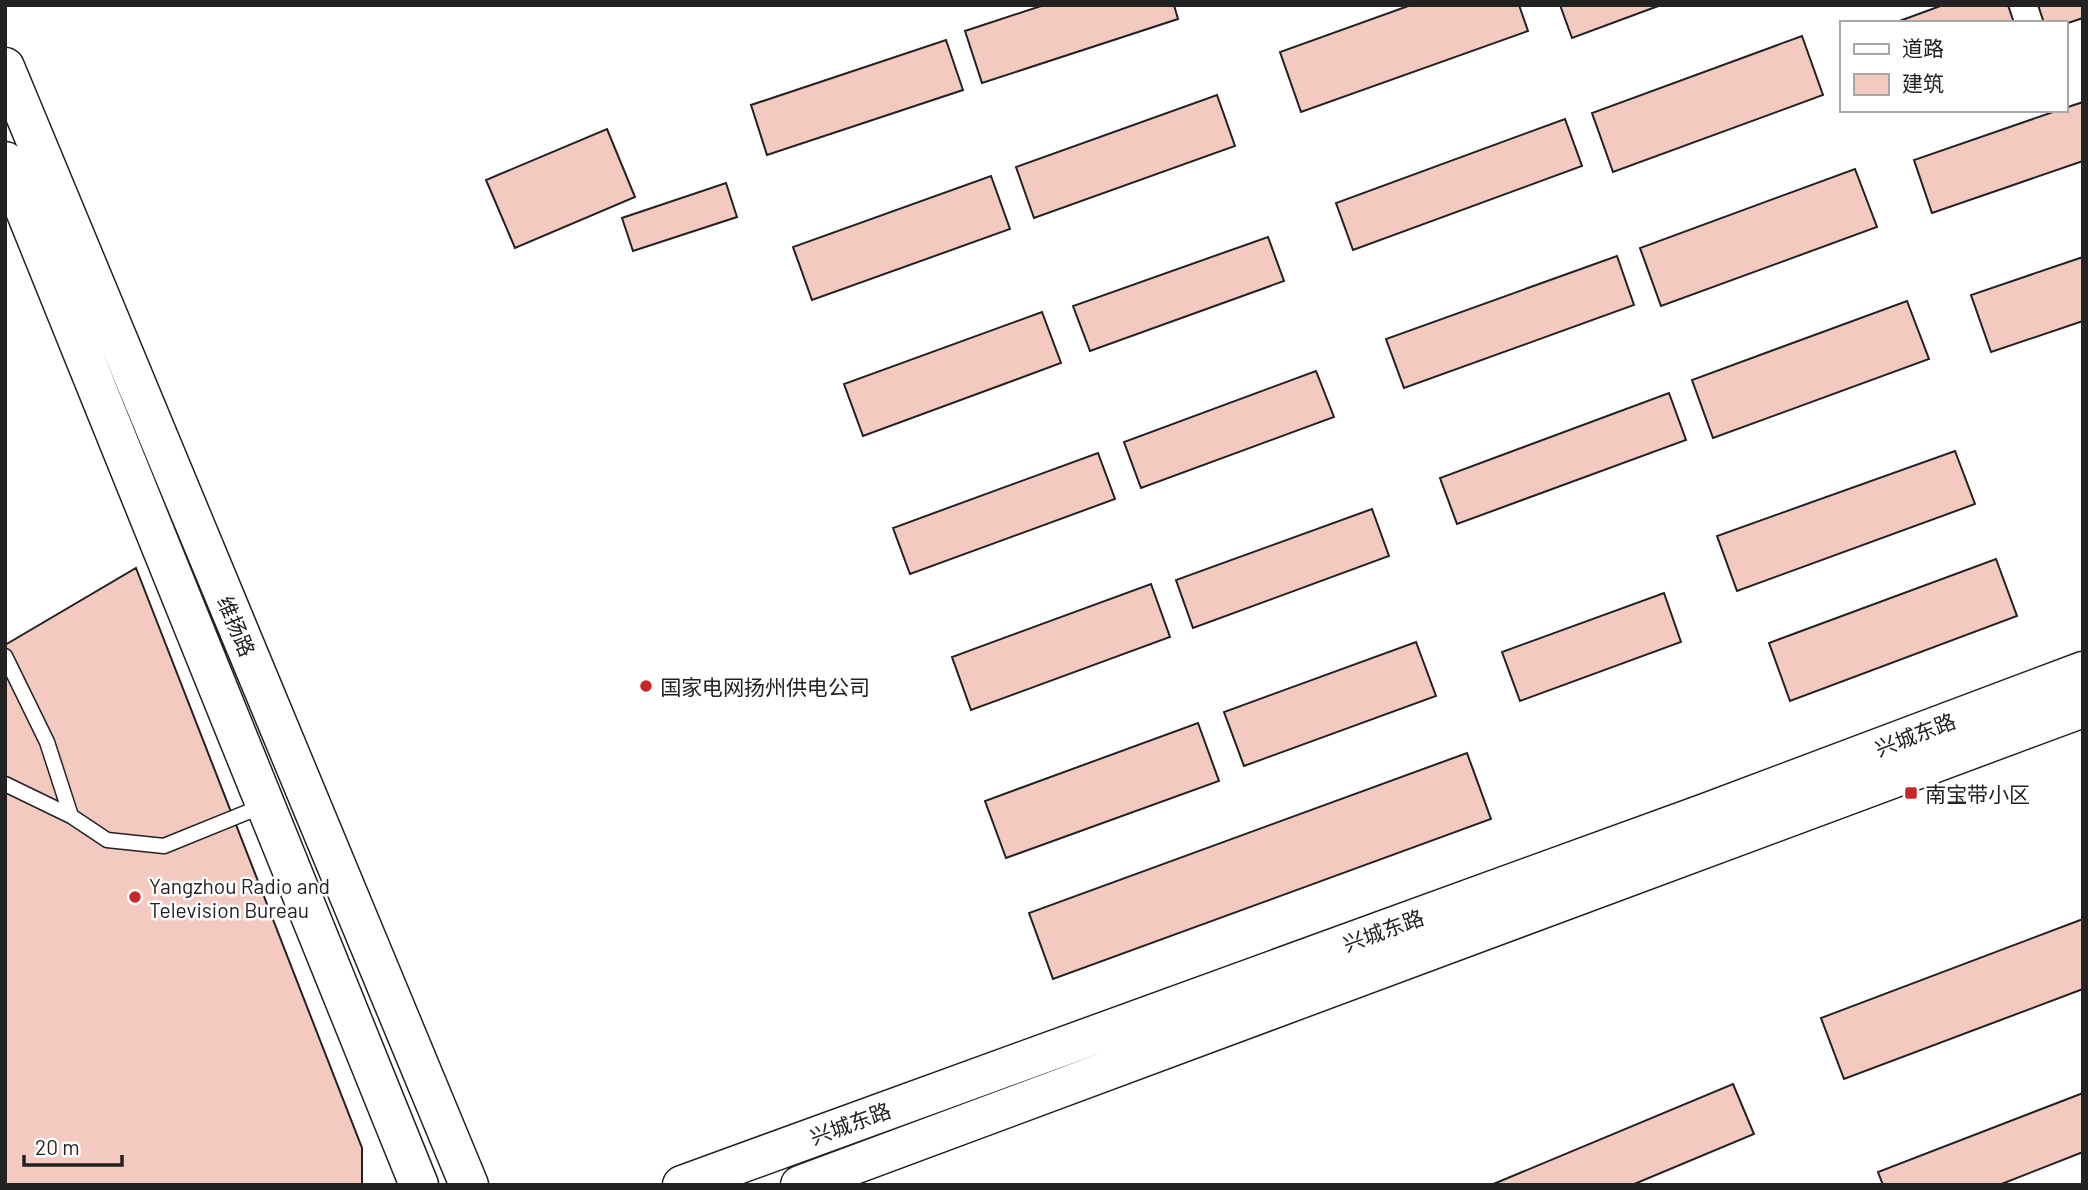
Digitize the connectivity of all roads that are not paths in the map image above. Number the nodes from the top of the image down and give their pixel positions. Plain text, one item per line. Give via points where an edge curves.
1 (5, 68) edge
2 (5, 161) edge
3 (5, 656) edge
4 (2083, 671) edge
5 (2083, 708) edge
6 (5, 784) edge
7 (265, 805) junction
8 (71, 816) junction
9 (419, 1185) edge
10 (469, 1185) edge
11 (682, 1185) edge
12 (800, 1185) edge

1 - 10 street, 维扬路
2 - 7 street, 维扬路
3 - 8 lane via 47,742
4 - 11 street, 兴城东路
5 - 12 street, 兴城东路
6 - 8 lane
7 - 8 lane via 164,846 107,840
7 - 9 street, 维扬路

